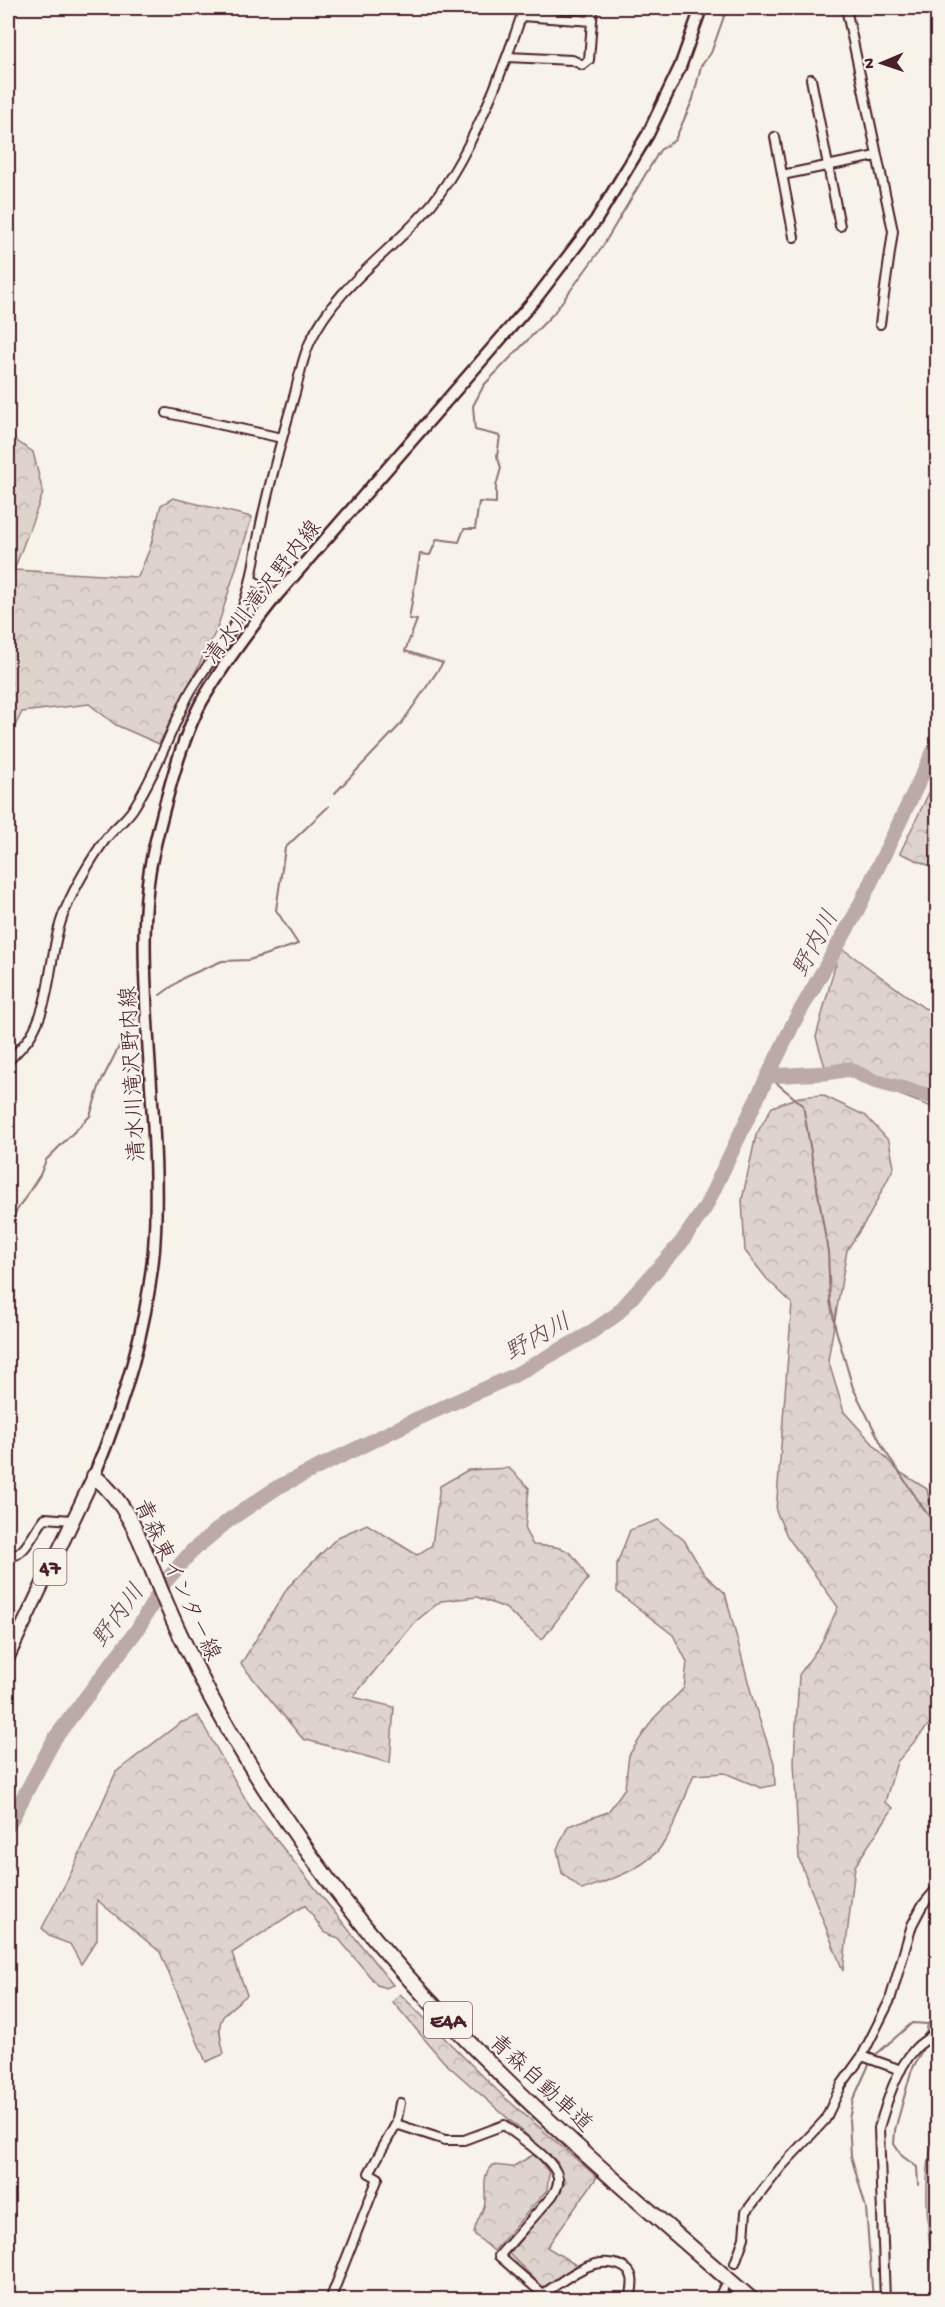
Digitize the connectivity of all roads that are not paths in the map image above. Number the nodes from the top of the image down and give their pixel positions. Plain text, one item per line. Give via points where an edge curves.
1 (592, 8) edge
2 (701, 8) edge
3 (846, 8) edge
4 (522, 12) edge
5 (592, 21) junction
6 (507, 57) junction
7 (811, 79) dead end
8 (775, 137) dead end
9 (876, 156) junction
10 (828, 165) junction
11 (782, 175) junction
12 (840, 226) dead end
13 (794, 237) dead end
14 (880, 324) dead end
15 (167, 413) dead end
16 (282, 438) junction
17 (252, 580) junction
18 (277, 595) junction
19 (8, 1062) edge
20 (94, 1476) junction
21 (72, 1520) junction
22 (8, 1557) edge
23 (8, 1657) edge
24 (226, 1724) joint
25 (938, 1887) edge
26 (938, 2030) edge
27 (865, 2058) junction
28 (901, 2070) junction
29 (400, 2103) dead end
30 (396, 2124) junction
31 (735, 2263) dead end
32 (723, 2289) dead end
33 (330, 2300) edge
34 (630, 2300) edge
35 (718, 2300) edge
36 (752, 2300) edge
37 (885, 2300) edge

1 - 5 street
2 - 18 main road, 清水川滝沢野内線 via 680,67 648,134 596,220 537,297
3 - 9 street
4 - 5 street
4 - 6 street
5 - 6 street via 589,60 583,65 572,60
6 - 16 street via 443,190 330,308 309,343
7 - 10 street
8 - 11 street
9 - 10 street
9 - 14 street via 893,231
10 - 11 street
10 - 12 street
11 - 13 street
15 - 16 street
16 - 17 street
17 - 18 street
17 - 19 street via 241,613 189,695 144,792 105,839 66,906 39,1014 31,1034
18 - 20 main road, 清水川滝沢野内線 via 201,703 183,743 156,836 146,924 155,1146 154,1248 147,1306 134,1362
20 - 21 main road, 47
20 - 24 highway, 青森東インター線 via 119,1500
21 - 22 street via 45,1518 25,1549
21 - 23 main road, 47
24 - 36 highway, 青森自動車道 / E4A via 311,1856 362,1924 423,1994 564,2132
25 - 27 street via 912,1925 890,2000
26 - 28 street via 917,2047
27 - 28 street
27 - 31 street via 842,2084 825,2120 749,2206
28 - 37 street via 879,2128
29 - 30 street
30 - 33 street via 369,2173 378,2178
30 - 34 street via 445,2140 464,2140 504,2125 549,2162 558,2179 552,2196 499,2256 543,2294 594,2263 621,2266 633,2275
32 - 35 street

